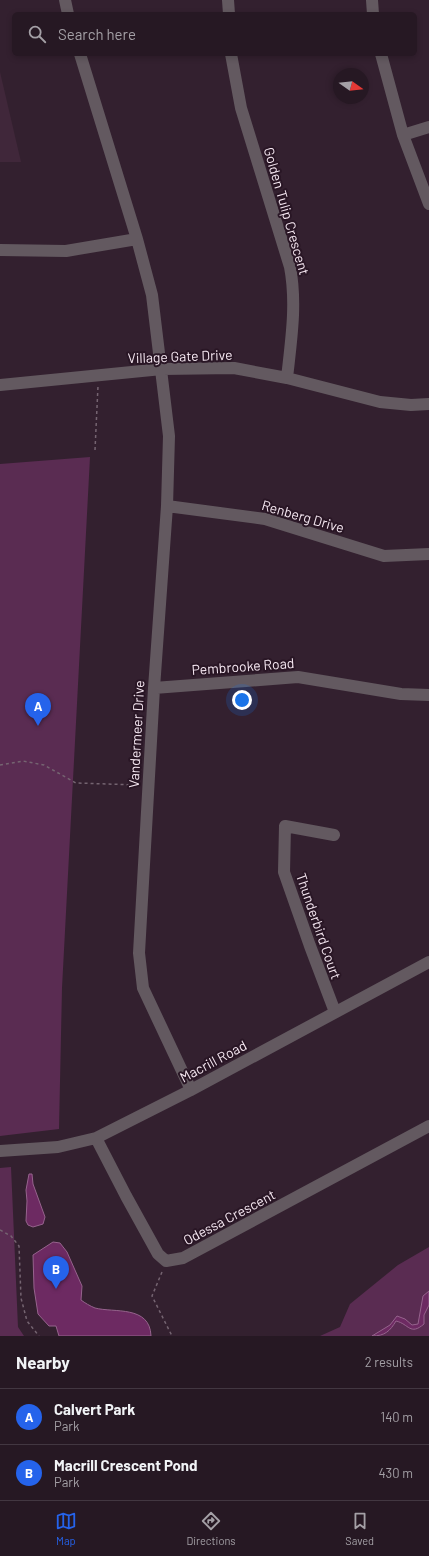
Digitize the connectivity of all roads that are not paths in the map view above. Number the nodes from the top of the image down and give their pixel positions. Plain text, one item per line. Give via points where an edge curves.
1 (65, 0) edge
2 (228, 0) edge
3 (372, 0) edge
4 (68, 12) edge
5 (229, 12) edge
6 (373, 12) edge
7 (81, 56) edge
8 (231, 56) edge
9 (382, 56) edge
10 (429, 127) edge
11 (403, 135) junction
12 (429, 204) edge
13 (138, 239) junction
14 (0, 250) edge
15 (162, 369) junction
16 (287, 378) junction
17 (0, 385) edge
18 (429, 404) edge
19 (167, 506) junction
20 (429, 554) edge
21 (154, 688) junction
22 (429, 695) edge
23 (334, 835) dead end
24 (429, 962) edge
25 (335, 1012) junction
26 (191, 1090) junction
27 (429, 1126) edge
28 (96, 1138) junction
29 (0, 1151) edge

1 - 4 street
2 - 5 street
3 - 6 street
7 - 13 street
8 - 16 street, Golden Tulip Crescent via 241,108 294,287
9 - 11 street
10 - 11 street
11 - 12 street
13 - 14 street via 66,251
13 - 15 street via 152,295
15 - 16 street, Village Gate Drive via 234,368
15 - 17 street, Village Gate Drive
15 - 19 street, Vandermeer Drive via 169,436
16 - 18 street, Village Gate Drive via 380,402
19 - 20 street, Renberg Drive via 265,519 384,556
19 - 21 street, Vandermeer Drive
21 - 22 street, Pembrooke Road via 298,677 401,694
21 - 26 street, Vandermeer Drive via 139,953 143,988
23 - 25 street, Thunderbird Court via 285,826 284,872
24 - 25 street, Macrill Road
25 - 26 street, Macrill Road
26 - 28 street, Macrill Road
27 - 28 street, Odessa Crescent via 183,1258 166,1261 158,1254
28 - 29 street, Macrill Road via 58,1147

